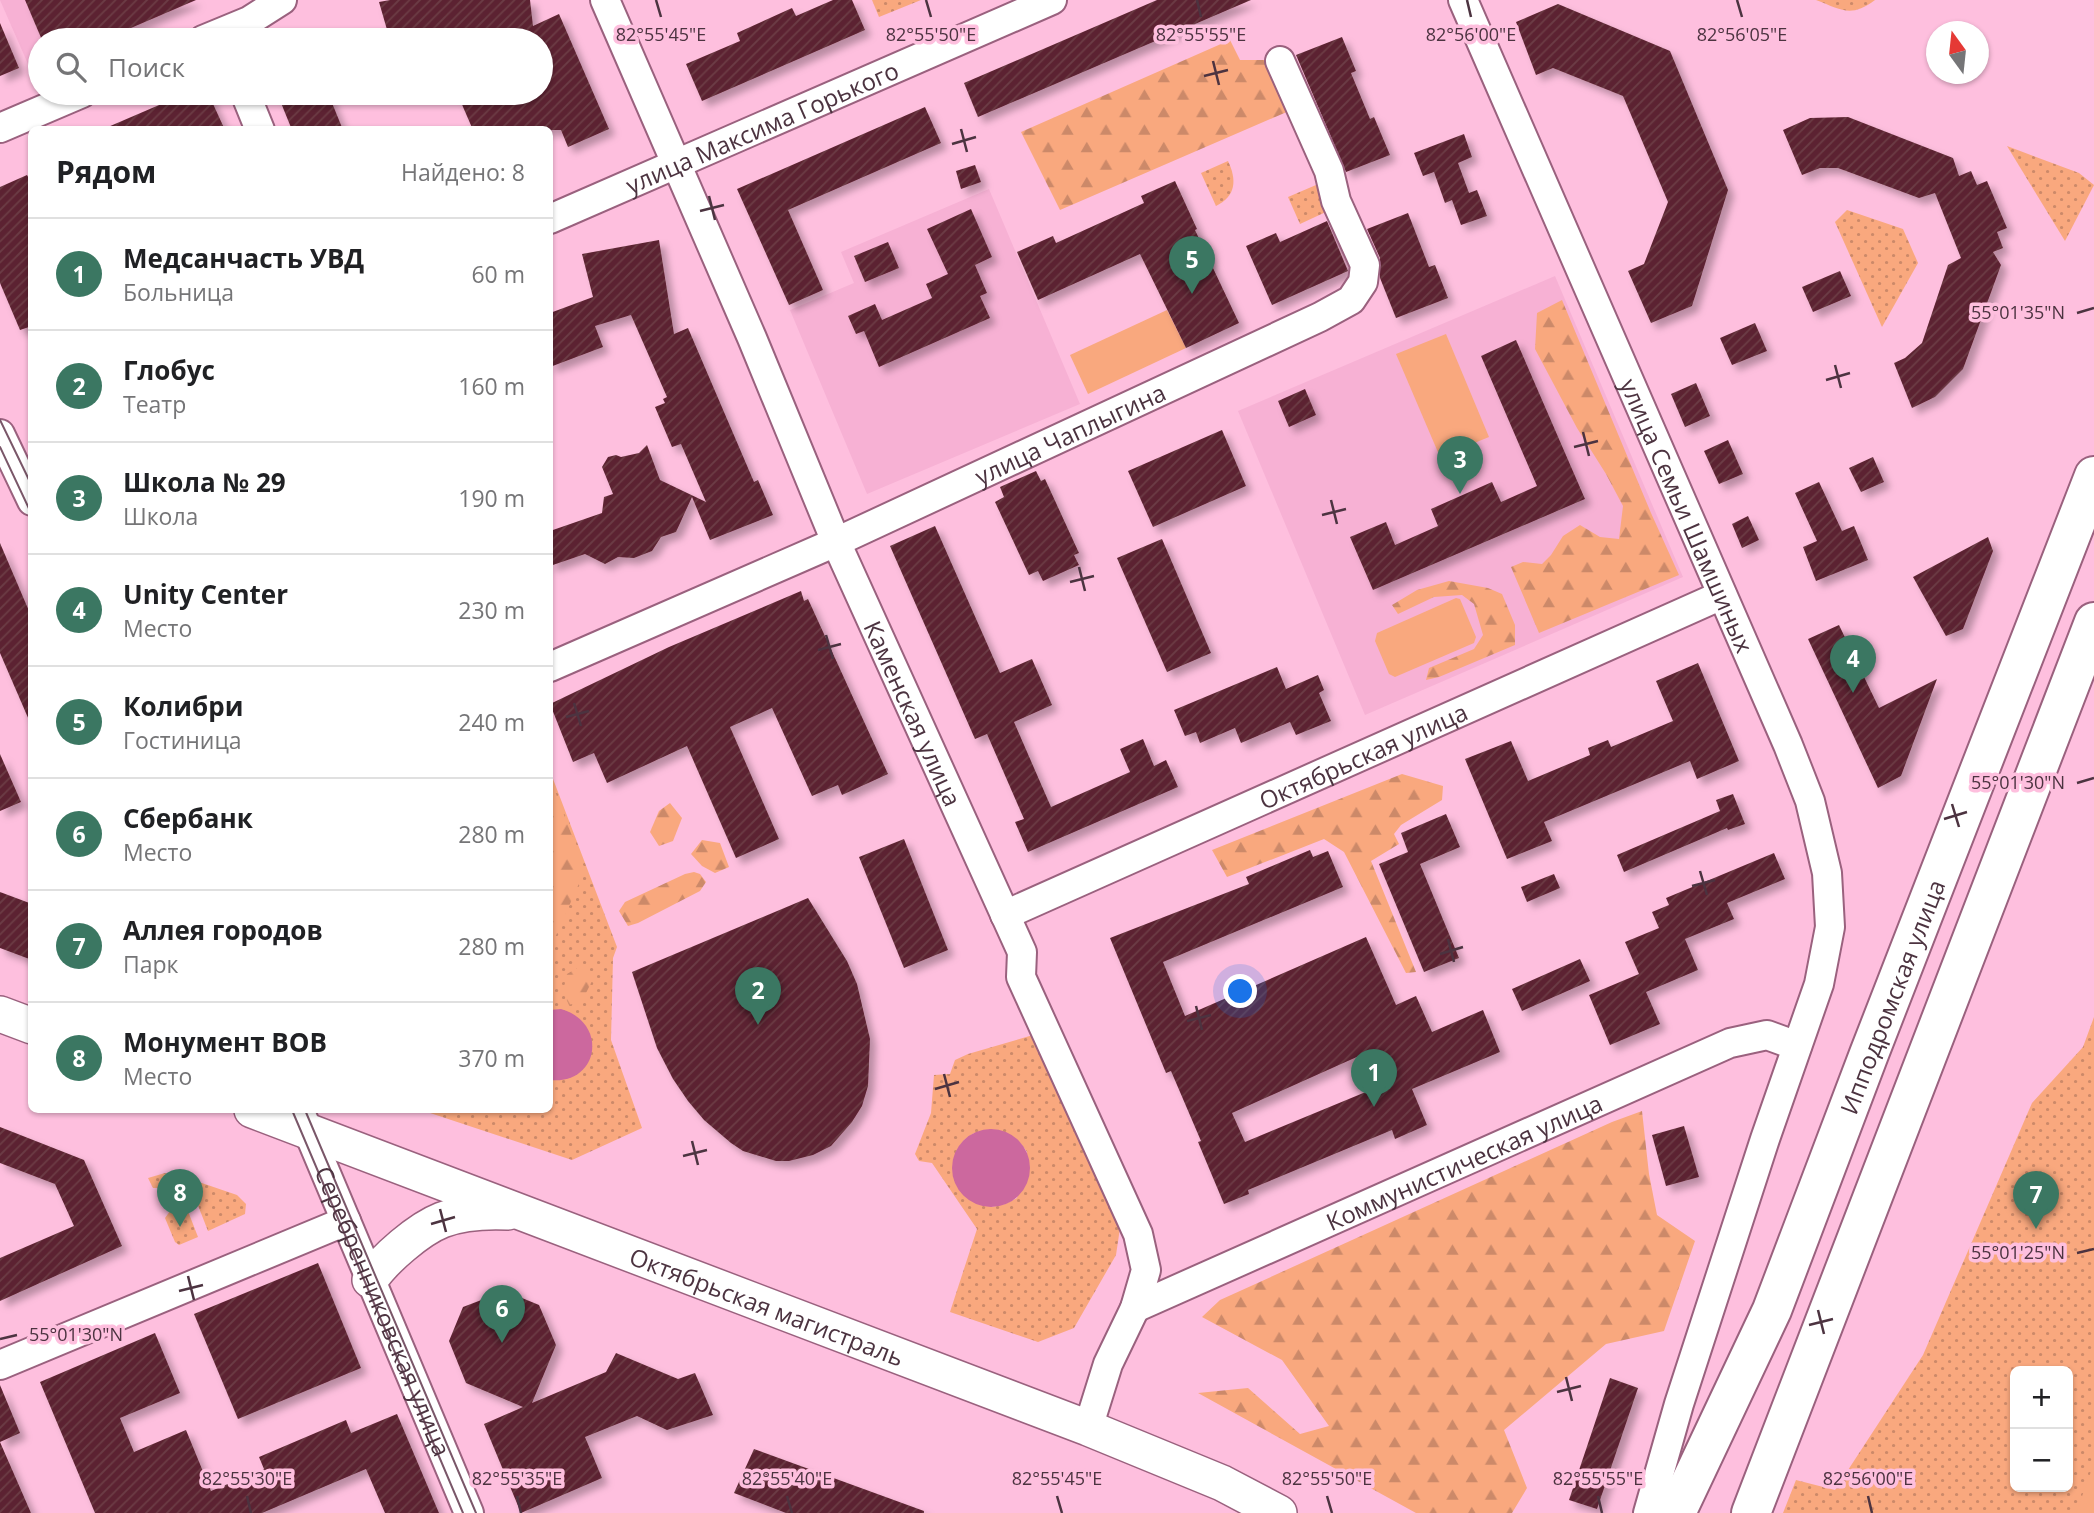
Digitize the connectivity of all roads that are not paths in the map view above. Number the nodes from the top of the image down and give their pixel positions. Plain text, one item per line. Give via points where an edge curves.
1 (282, 0) edge
2 (605, 0) edge
3 (1052, 0) edge
4 (1463, 0) edge
5 (234, 28) edge
6 (1280, 61) dead end
7 (54, 105) edge
8 (250, 105) edge
9 (258, 126) edge
10 (0, 128) edge
11 (676, 163) junction
12 (553, 218) edge
13 (11, 450) edge
14 (2094, 476) edge
15 (28, 490) edge
16 (836, 542) junction
17 (1722, 596) junction
18 (2094, 622) edge
19 (553, 666) edge
20 (1005, 915) junction
21 (0, 1014) edge
22 (28, 1024) edge
23 (1797, 1046) junction
24 (267, 1113) edge
25 (303, 1120) edge
26 (523, 1212) junction
27 (345, 1221) junction
28 (370, 1280) junction
29 (1135, 1308) junction
30 (0, 1364) edge
31 (1088, 1428) junction
32 (469, 1513) edge
33 (1279, 1513) edge
34 (1648, 1513) edge
35 (1676, 1513) edge
36 (1751, 1513) edge

1 - 5 street
2 - 11 street, Каменская улица
3 - 11 street, улица Максима Горького
4 - 17 street, улица Семьи Шамшиных
6 - 16 street, улица Чаплыгина via 1365,265 1363,282 1350,300
7 - 10 street
8 - 9 street
11 - 12 street, улица Максима Горького
11 - 16 street, Каменская улица
13 - 15 street
14 - 35 highway, Ипподромская улица via 1772,1310
16 - 19 street, улица Чаплыгина
16 - 20 street, Каменская улица
17 - 20 street, Октябрьская улица
17 - 23 street, улица Семьи Шамшиных via 1810,801 1827,873 1830,927 1819,984
18 - 36 highway
20 - 29 street, Каменская улица via 1022,952 1021,977 1138,1234 1146,1270
21 - 22 main road
23 - 29 street, Коммунистическая улица via 1766,1035 1730,1043
23 - 34 street, улица Семьи Шамшиных via 1679,1404
24 - 25 main road, Октябрьская магистраль
25 - 26 main road, Октябрьская магистраль
25 - 27 street, Серебренниковская улица
26 - 28 main road via 477,1211 441,1220 382,1263
26 - 31 main road, Октябрьская магистраль
27 - 28 street, Серебренниковская улица
27 - 30 street
28 - 32 street, Серебренниковская улица
29 - 31 street, Каменская улица via 1108,1364
31 - 33 main road, Октябрьская магистраль via 1222,1483

